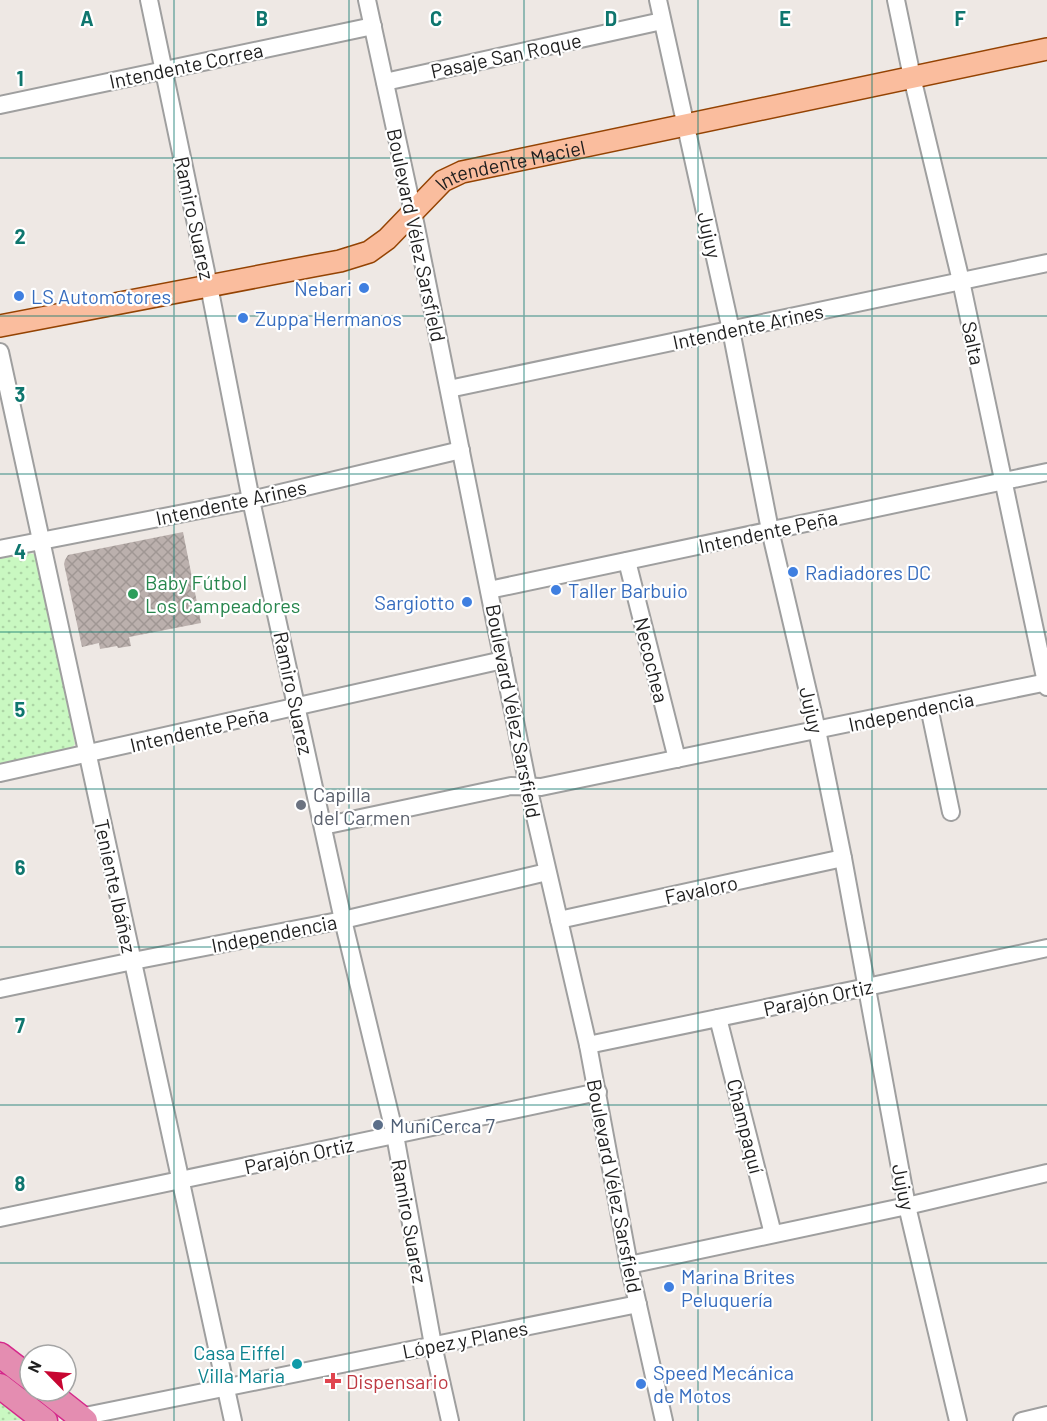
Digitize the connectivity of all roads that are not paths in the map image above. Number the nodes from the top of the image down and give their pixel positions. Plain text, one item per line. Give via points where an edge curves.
1 (149, 0) edge
2 (367, 0) edge
3 (658, 0) edge
4 (896, 0) edge
5 (662, 21) junction
6 (373, 26) junction
7 (1047, 49) edge
8 (164, 70) junction
9 (912, 77) junction
10 (385, 82) junction
11 (0, 105) edge
12 (685, 124) junction
13 (413, 212) junction
14 (1047, 263) edge
15 (961, 281) junction
16 (209, 285) junction
17 (0, 326) edge
18 (731, 330) junction
19 (0, 352) edge
20 (449, 389) junction
21 (461, 450) junction
22 (1047, 472) edge
23 (1003, 481) junction
24 (251, 500) junction
25 (770, 530) junction
26 (40, 540) junction
27 (0, 549) edge
28 (627, 561) junction
29 (489, 590) junction
30 (503, 660) junction
31 (1047, 684) edge
32 (297, 706) junction
33 (929, 707) junction
34 (817, 730) junction
35 (87, 755) junction
36 (677, 759) junction
37 (0, 774) edge
38 (528, 786) junction
39 (951, 812) dead end
40 (322, 826) junction
41 (843, 858) junction
42 (547, 872) junction
43 (343, 920) junction
44 (558, 920) junction
45 (1047, 948) edge
46 (133, 961) junction
47 (867, 987) junction
48 (0, 989) edge
49 (718, 1018) junction
50 (588, 1045) junction
51 (598, 1092) junction
52 (395, 1135) junction
53 (1047, 1173) edge
54 (181, 1180) junction
55 (907, 1206) junction
56 (0, 1218) edge
57 (773, 1234) junction
58 (629, 1265) junction
59 (638, 1304) junction
60 (433, 1345) junction
61 (0, 1355) edge
62 (18, 1369) edge
63 (0, 1386) edge
64 (226, 1387) junction
65 (62, 1403) edge
66 (1047, 1415) edge
67 (82, 1419) edge
68 (45, 1421) edge
69 (233, 1421) edge
70 (450, 1421) edge
71 (664, 1421) edge
72 (958, 1421) edge
73 (1022, 1421) edge

1 - 8 street, Ramiro Suarez
2 - 6 street, Boulevard Vélez Sarsfield
3 - 5 street, Jujuy
4 - 9 street, Salta
5 - 10 street, Pasaje San Roque
5 - 12 street, Jujuy
6 - 8 street, Intendente Correa
6 - 10 street, Boulevard Vélez Sarsfield
7 - 9 main road, Intendente Maciel
8 - 11 street, Intendente Correa
8 - 16 street, Ramiro Suarez
9 - 12 main road, Intendente Maciel
9 - 15 street, Salta
10 - 13 street, Boulevard Vélez Sarsfield
12 - 13 main road, Intendente Maciel via 462,172 443,181
12 - 18 street, Jujuy
13 - 16 main road, Intendente Maciel via 369,252
13 - 20 street, Boulevard Vélez Sarsfield
14 - 15 street, Intendente Arines
15 - 18 street, Intendente Arines
15 - 23 street, Salta
16 - 17 main road, Intendente Maciel
16 - 24 street, Ramiro Suarez
18 - 20 street, Intendente Arines
18 - 25 street, Jujuy
19 - 26 street, Teniente Ibáñez
20 - 21 street, Boulevard Vélez Sarsfield
21 - 24 street, Intendente Arines
21 - 29 street, Boulevard Vélez Sarsfield
22 - 23 street, Intendente Peña
23 - 25 street, Intendente Peña
23 - 31 street, Salta
24 - 26 street, Intendente Arines
24 - 32 street, Ramiro Suarez
25 - 28 street, Intendente Peña
25 - 34 street, Jujuy
26 - 27 street, Intendente Arines
26 - 35 street, Teniente Ibáñez
28 - 29 street, Intendente Peña
28 - 36 street, Necochea
29 - 30 street, Boulevard Vélez Sarsfield
30 - 32 street, Intendente Peña
30 - 38 street, Boulevard Vélez Sarsfield
31 - 33 street, Independencia
32 - 35 street, Intendente Peña
32 - 40 street, Ramiro Suarez
33 - 34 street, Independencia
33 - 39 street
34 - 36 street, Independencia
34 - 41 street, Jujuy
35 - 37 street, Intendente Peña
35 - 46 street, Teniente Ibáñez
36 - 38 street, Independencia via 541,787
38 - 40 street, Independencia via 511,786
38 - 42 street, Boulevard Vélez Sarsfield
40 - 43 street, Ramiro Suarez
41 - 44 street, Favaloro
41 - 47 street, Jujuy
42 - 43 street, Independencia
42 - 44 street, Boulevard Vélez Sarsfield
43 - 46 street, Independencia
43 - 52 street, Ramiro Suarez
44 - 50 street, Boulevard Vélez Sarsfield
45 - 47 street, Parajón Ortiz
46 - 48 street, Independencia
46 - 54 street, Teniente Ibáñez
47 - 49 street, Parajón Ortiz
47 - 55 street, Jujuy
49 - 50 street, Parajón Ortiz
49 - 57 street, Champaquí
50 - 51 street, Boulevard Vélez Sarsfield
51 - 52 street, Parajón Ortiz
51 - 58 street, Boulevard Vélez Sarsfield
52 - 54 street, Parajón Ortiz
52 - 60 street, Ramiro Suarez
53 - 55 street
54 - 56 street, Parajón Ortiz
54 - 64 street, Teniente Ibáñez
55 - 57 street
55 - 72 street, Jujuy
57 - 58 street
58 - 59 street, Boulevard Vélez Sarsfield
59 - 60 street, López y Planes
59 - 71 street, Boulevard Vélez Sarsfield
60 - 64 street, López y Planes
60 - 70 street, Ramiro Suarez
61 - 62 highway
63 - 68 highway
64 - 67 street, López y Planes
64 - 69 street, Teniente Ibáñez
65 - 67 highway
66 - 73 street

